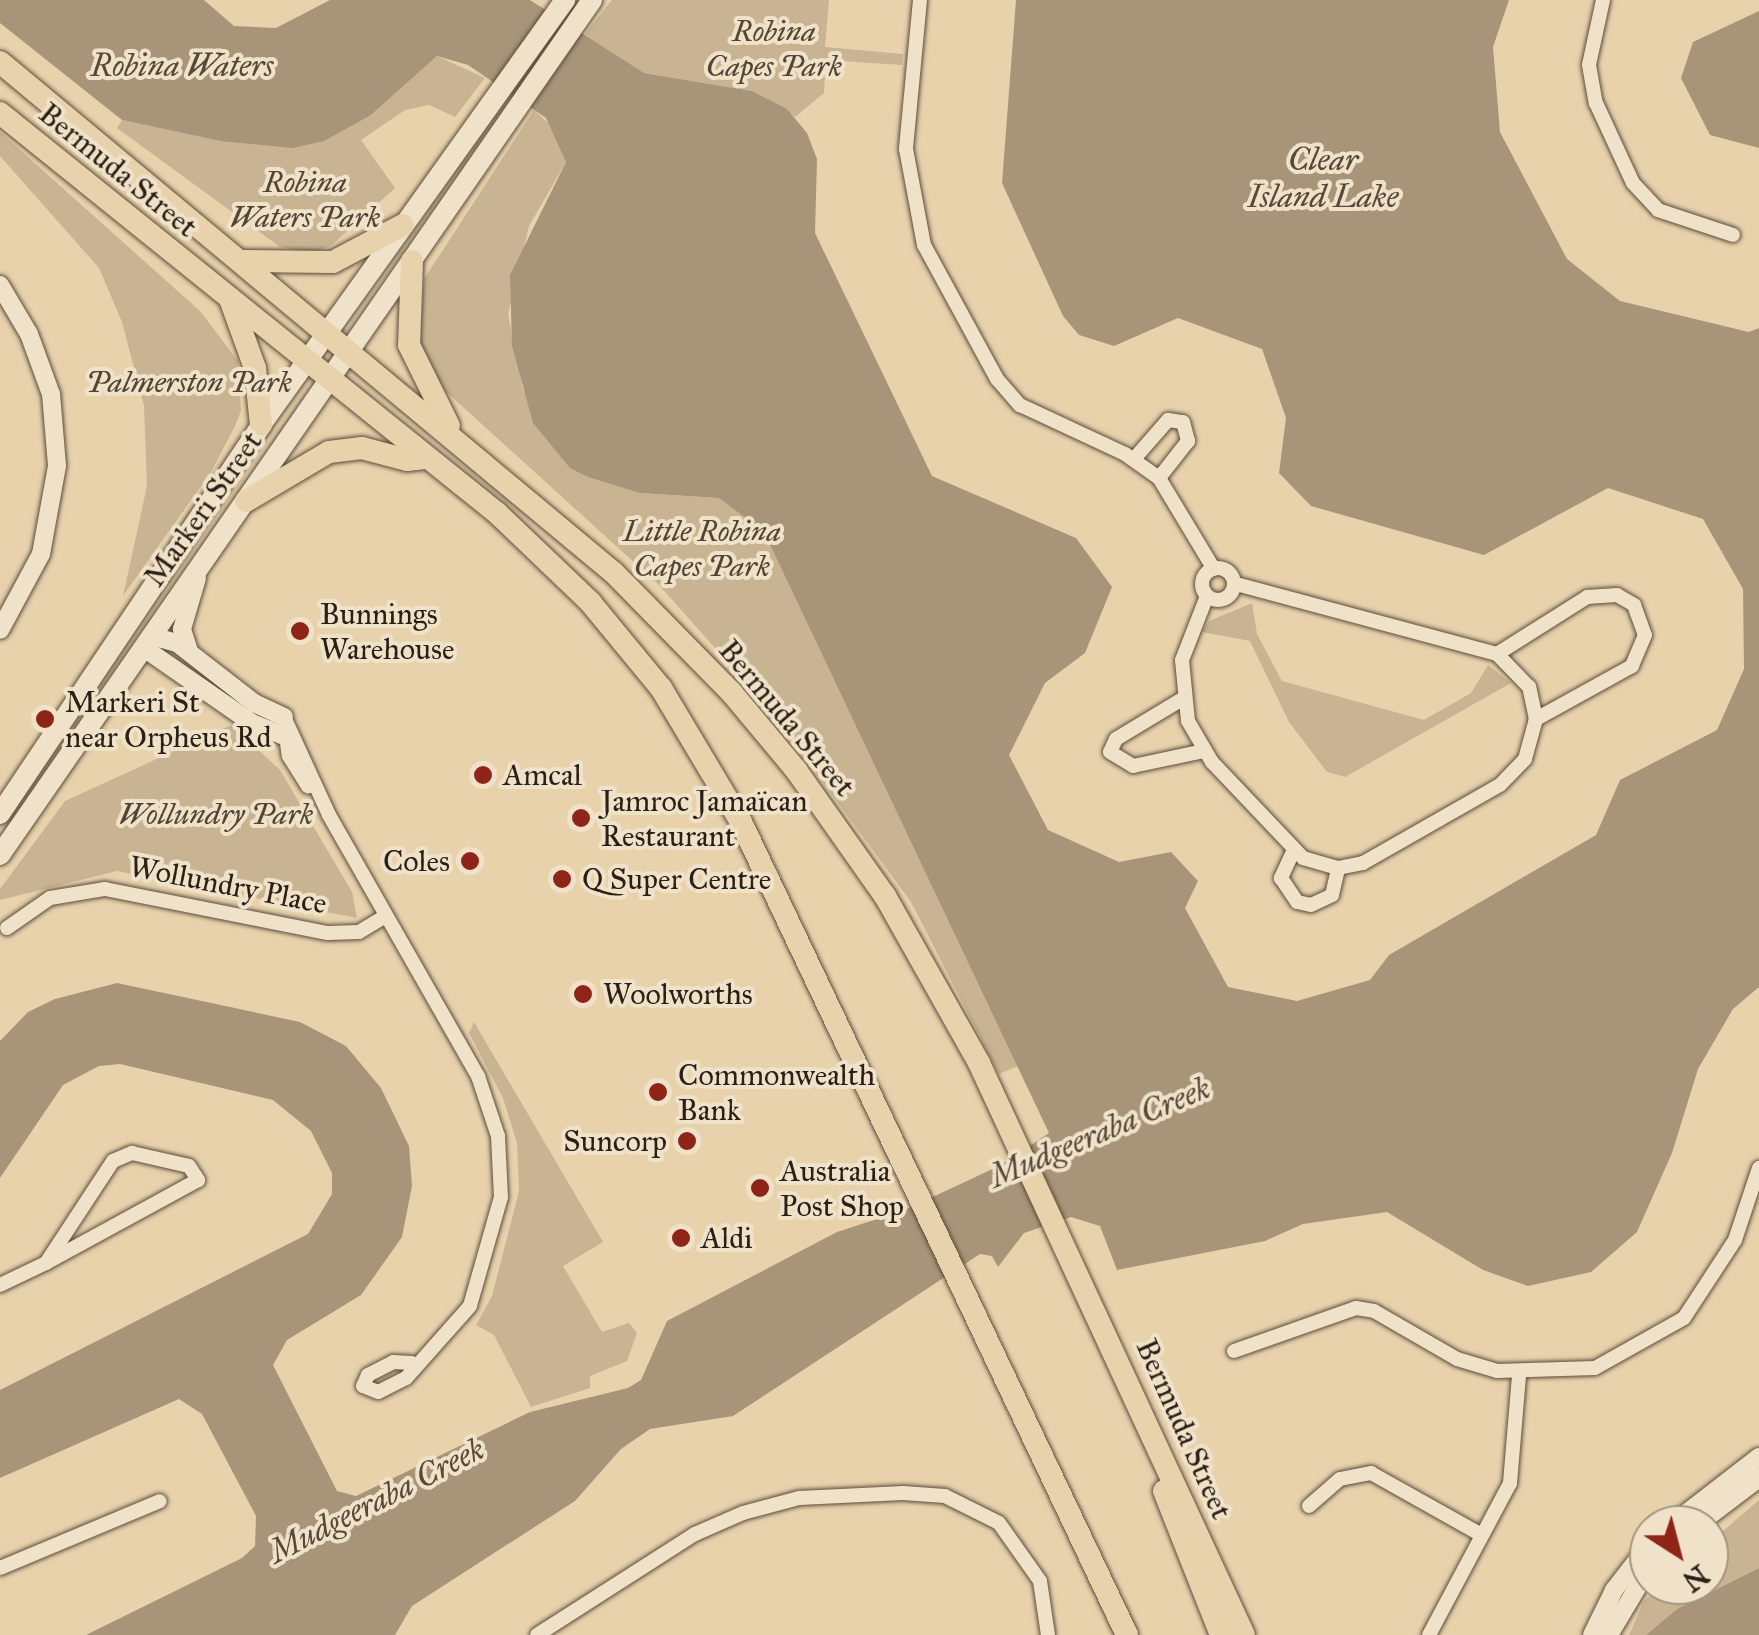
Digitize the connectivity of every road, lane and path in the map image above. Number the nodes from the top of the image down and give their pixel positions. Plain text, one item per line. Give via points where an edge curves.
1 (565, 0) edge
2 (920, 0) edge
3 (1603, 0) edge
4 (589, 6) edge
5 (0, 62) edge
6 (0, 113) edge
7 (403, 225) junction
8 (1733, 236) dead end
9 (244, 261) junction
10 (412, 261) junction
11 (0, 284) edge
12 (230, 298) junction
13 (329, 330) junction
14 (352, 349) junction
15 (307, 361) junction
16 (330, 380) junction
17 (261, 425) junction
18 (454, 436) junction
19 (427, 458) junction
20 (1134, 459) junction
21 (1160, 478) junction
22 (246, 500) junction
23 (202, 564) junction
24 (1214, 569) junction
25 (1234, 584) junction
26 (1207, 596) junction
27 (0, 630) edge
28 (125, 635) junction
29 (148, 642) junction
30 (1496, 654) junction
31 (195, 656) junction
32 (205, 691) junction
33 (1184, 698) junction
34 (284, 717) joint
35 (1536, 719) junction
36 (291, 737) junction
37 (1204, 751) junction
38 (0, 814) edge
39 (1293, 852) junction
40 (0, 855) edge
41 (1338, 868) junction
42 (386, 916) junction
43 (7, 928) dead end
44 (1757, 1179) edge
45 (46, 1262) junction
46 (0, 1284) edge
47 (1234, 1350) dead end
48 (1120, 1360) junction
49 (412, 1364) dead end
50 (1519, 1375) junction
51 (1759, 1457) edge
52 (1759, 1478) edge
53 (160, 1502) dead end
54 (1698, 1505) edge
55 (1723, 1505) edge
56 (1309, 1506) dead end
57 (1478, 1533) junction
58 (0, 1568) edge
59 (1629, 1571) edge
60 (1629, 1602) edge
61 (537, 1635) edge
62 (1048, 1635) edge
63 (1127, 1635) edge
64 (1221, 1635) edge
65 (1244, 1635) edge
66 (1429, 1635) edge
67 (1592, 1635) edge
68 (1609, 1635) edge

1 - 7 main road, Markeri Street
2 - 20 street via 906,149 924,245 997,379 1020,405
3 - 8 street via 1588,66 1596,104 1632,183 1658,210
4 - 10 main road, Markeri Street
5 - 9 main road, Bermuda Street
6 - 12 main road, Bermuda Street
7 - 9 main road via 333,262
7 - 13 main road, Markeri Street
9 - 13 main road, Bermuda Street
10 - 14 main road, Markeri Street
10 - 18 main road via 409,345
11 - 27 street via 40,358 57,454 41,554
12 - 15 main road, Bermuda Street
12 - 17 main road via 255,368
13 - 14 main road, Bermuda Street
13 - 15 main road, Markeri Street
14 - 16 main road, Markeri Street
14 - 18 main road, Bermuda Street
15 - 16 main road, Bermuda Street
15 - 17 main road, Markeri Street
16 - 19 main road, Bermuda Street
16 - 22 main road, Markeri Street
17 - 28 main road, Markeri Street
18 - 48 main road, Bermuda Street via 614,573 765,730 895,912
19 - 22 main road via 407,460 362,448 328,452
19 - 63 main road, Bermuda Street via 579,590 683,719 742,822
20 - 21 street
20 - 21 street via 1168,420 1183,422 1188,441
21 - 24 street
22 - 23 main road, Markeri Street
23 - 29 main road, Markeri Street
23 - 31 street via 182,624
24 - 25 street via 1228,572
24 - 26 street via 1202,583
25 - 26 street via 1224,600
25 - 30 street
26 - 33 street via 1182,660
28 - 29 main road
28 - 38 main road, Markeri Street
29 - 31 street
29 - 32 street
29 - 40 main road, Markeri Street
30 - 35 street via 1528,687
30 - 35 street via 1588,597 1618,595 1634,605 1645,635 1632,666
31 - 32 street
31 - 34 street via 254,703
32 - 36 street via 257,726
33 - 37 street
33 - 37 street via 1116,739 1110,752 1133,766
34 - 36 street
35 - 41 street via 1525,759 1500,786 1363,863
36 - 42 street via 292,763
37 - 39 street
39 - 41 street
39 - 41 street via 1282,878 1297,902 1310,905 1332,895
42 - 43 street, Wollundry Place via 358,932 328,934 105,889 50,898
42 - 49 street via 486,1093 502,1178 470,1306
44 - 50 street via 1716,1277 1684,1318 1595,1368
45 - 45 street via 118,1156 189,1166 198,1174 190,1189
45 - 46 street
47 - 50 street via 1356,1308 1374,1311 1457,1359
48 - 64 main road
48 - 65 main road, Bermuda Street
50 - 57 street via 1510,1482
51 - 54 street
52 - 55 street
53 - 58 street
56 - 57 street via 1340,1479 1371,1472
57 - 66 street
59 - 67 street
60 - 68 street
61 - 62 street via 696,1534 743,1513 799,1498 903,1493 945,1496 998,1523 1040,1581

